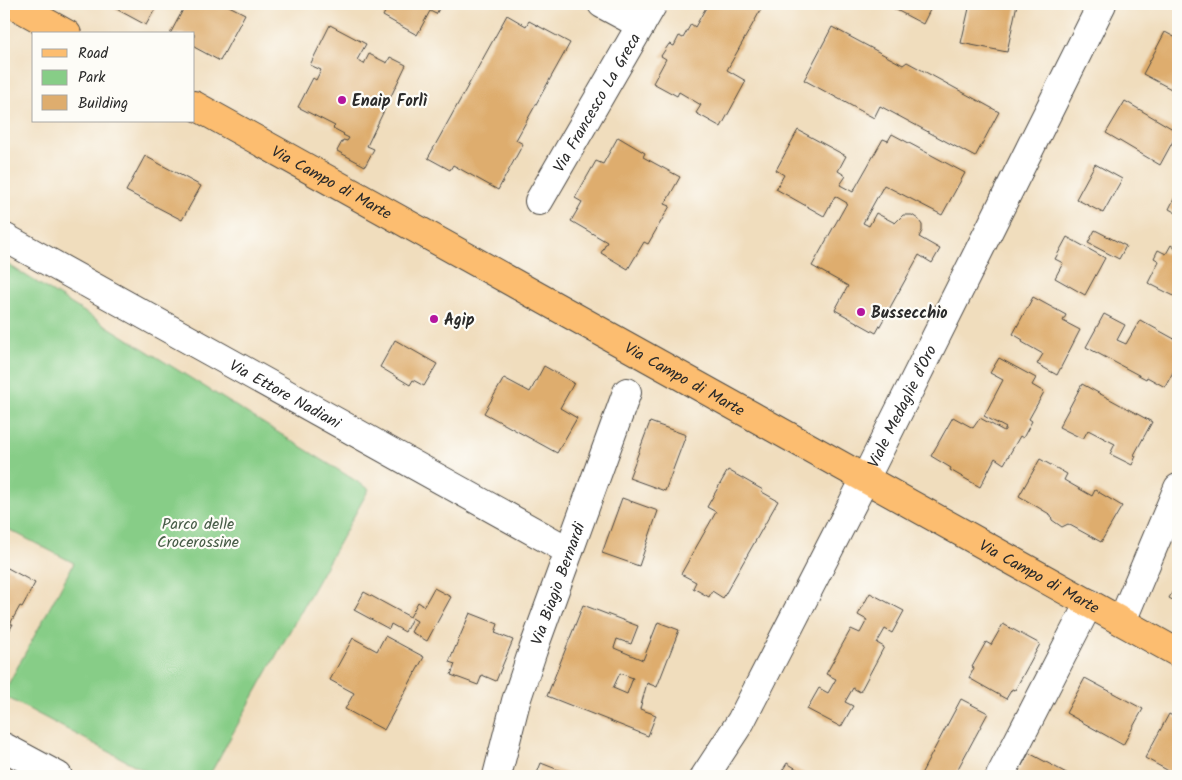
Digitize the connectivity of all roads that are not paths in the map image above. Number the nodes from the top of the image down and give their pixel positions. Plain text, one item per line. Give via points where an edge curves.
1 (13, 4) edge
2 (602, 4) edge
3 (1102, 4) edge
4 (647, 14) edge
5 (63, 32) edge
6 (195, 105) edge
7 (540, 201) dead end
8 (4, 237) edge
9 (627, 392) dead end
10 (865, 479) junction
11 (1178, 488) edge
12 (569, 551) junction
13 (1089, 603) junction
14 (1122, 621) junction
15 (1178, 652) edge
16 (4, 746) edge
17 (58, 776) edge
18 (496, 776) edge
19 (705, 776) edge
20 (1000, 776) edge

1 - 5 main road
2 - 4 street
3 - 10 street, Viale Medaglie d'Oro
4 - 7 street, Via Francesco La Greca
6 - 10 main road, Via Campo di Marte
8 - 12 street, Via Ettore Nadiani
9 - 12 street, Via Biagio Bernardi
10 - 13 main road, Via Campo di Marte
10 - 19 street, Viale Medaglie d'Oro via 741,721
11 - 14 street
12 - 18 street, Via Biagio Bernardi via 516,701
13 - 14 main road, Via Campo di Marte
13 - 20 street
14 - 15 main road, Via Campo di Marte
16 - 17 street

